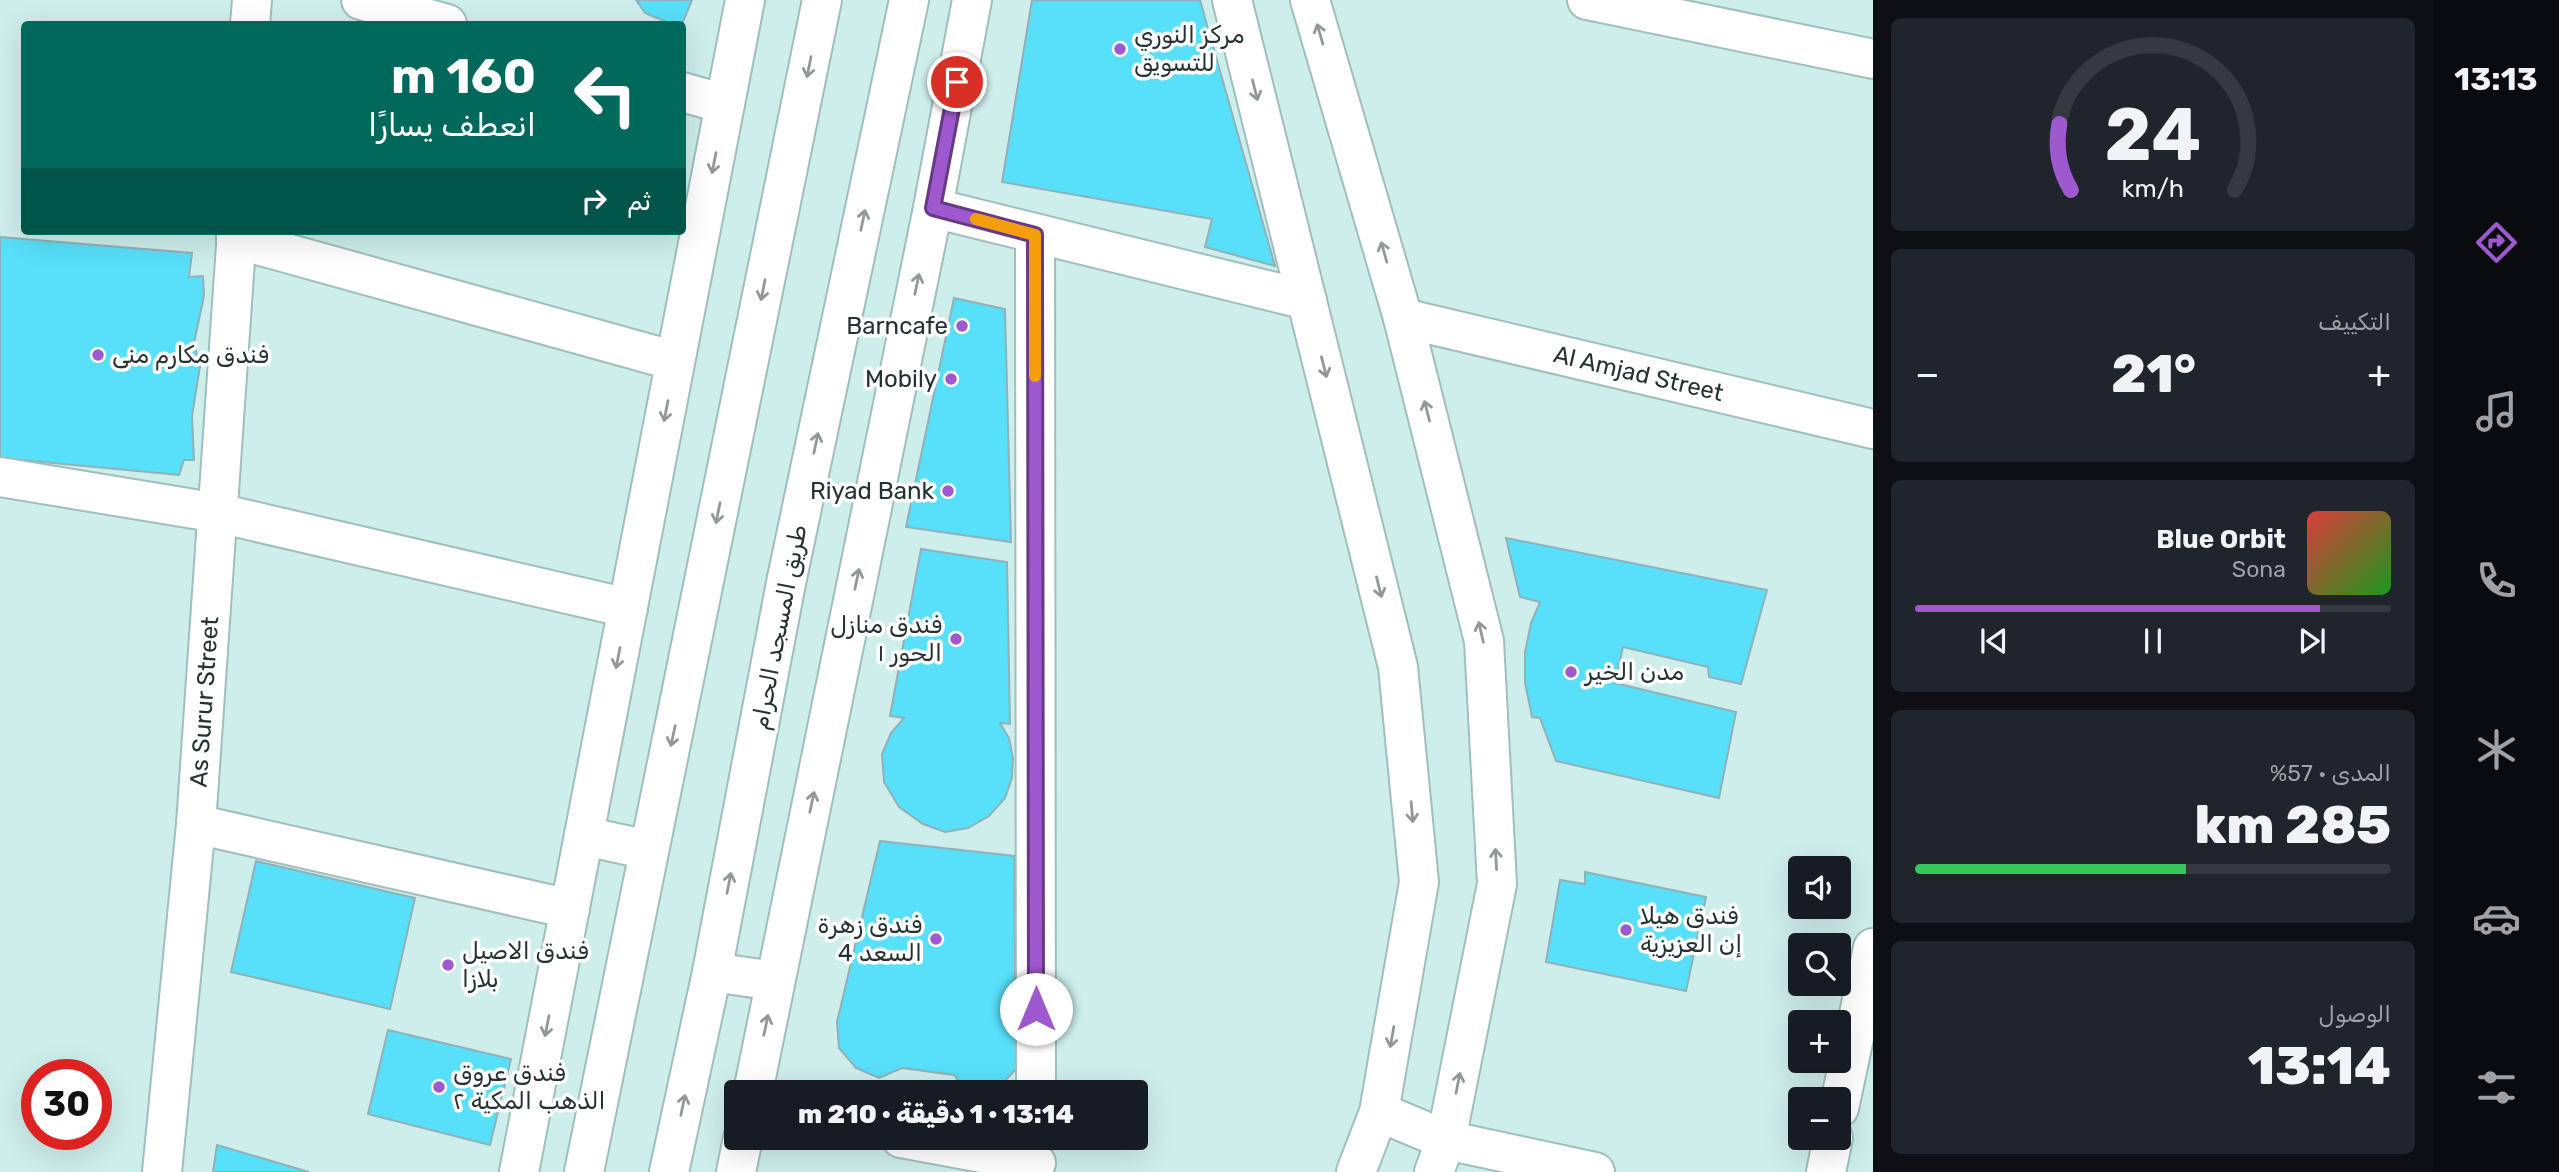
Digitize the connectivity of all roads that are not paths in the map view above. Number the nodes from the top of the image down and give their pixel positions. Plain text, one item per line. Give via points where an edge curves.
1 (252, 0) edge
2 (361, 0) edge
3 (745, 0) edge
4 (822, 0) edge
5 (909, 0) edge
6 (972, 0) edge
7 (1233, 0) edge
8 (1310, 0) edge
9 (1587, 0) edge
10 (250, 21) edge
11 (436, 21) edge
12 (1873, 59) edge
13 (686, 93) edge
14 (725, 104) junction
15 (933, 208) junction
16 (236, 235) edge
17 (1035, 235) junction
18 (1307, 300) junction
19 (1403, 318) junction
20 (675, 361) junction
21 (1873, 429) edge
22 (0, 477) edge
23 (218, 513) junction
24 (628, 608) junction
25 (196, 824) junction
26 (584, 836) junction
27 (649, 850) junction
28 (570, 909) junction
29 (1873, 948) edge
30 (712, 972) junction
31 (775, 981) junction
32 (754, 1080) edge
33 (1036, 1080) edge
34 (1843, 1087) edge
35 (1379, 1112) junction
36 (741, 1150) edge
37 (982, 1150) edge
38 (1831, 1150) edge
39 (1440, 1156) edge
40 (1036, 1158) edge
41 (162, 1172) edge
42 (519, 1172) edge
43 (584, 1172) edge
44 (669, 1172) edge
45 (736, 1172) edge
46 (1356, 1172) edge
47 (1595, 1172) edge
48 (1826, 1172) edge

1 - 10 street
2 - 11 street
3 - 14 street
4 -> 27 street
30 -> 5 street, طريق المسجد الحرام via 786,583
6 - 15 street
7 -> 18 street
19 -> 8 street
9 - 12 street
13 - 14 street
14 -> 20 street
15 - 17 street
31 -> 15 street
16 - 20 street
16 - 23 street, As Surur Street
17 - 18 street
17 - 33 street
18 -> 35 street via 1398,667 1419,882
19 - 21 street, Al Amjad Street
39 -> 19 street via 1497,884 1484,641
20 -> 24 street
22 - 23 street
23 - 24 street
23 - 25 street, As Surur Street
24 -> 26 street
25 - 28 street
25 - 41 street, As Surur Street
26 - 27 street
26 - 28 street
27 - 43 street
28 -> 42 street
29 - 34 street
30 - 31 street
44 -> 30 street, طريق المسجد الحرام
32 -> 31 street
35 - 39 street
35 - 46 street
36 - 45 street
37 - 40 street
38 - 48 street
39 - 47 street

